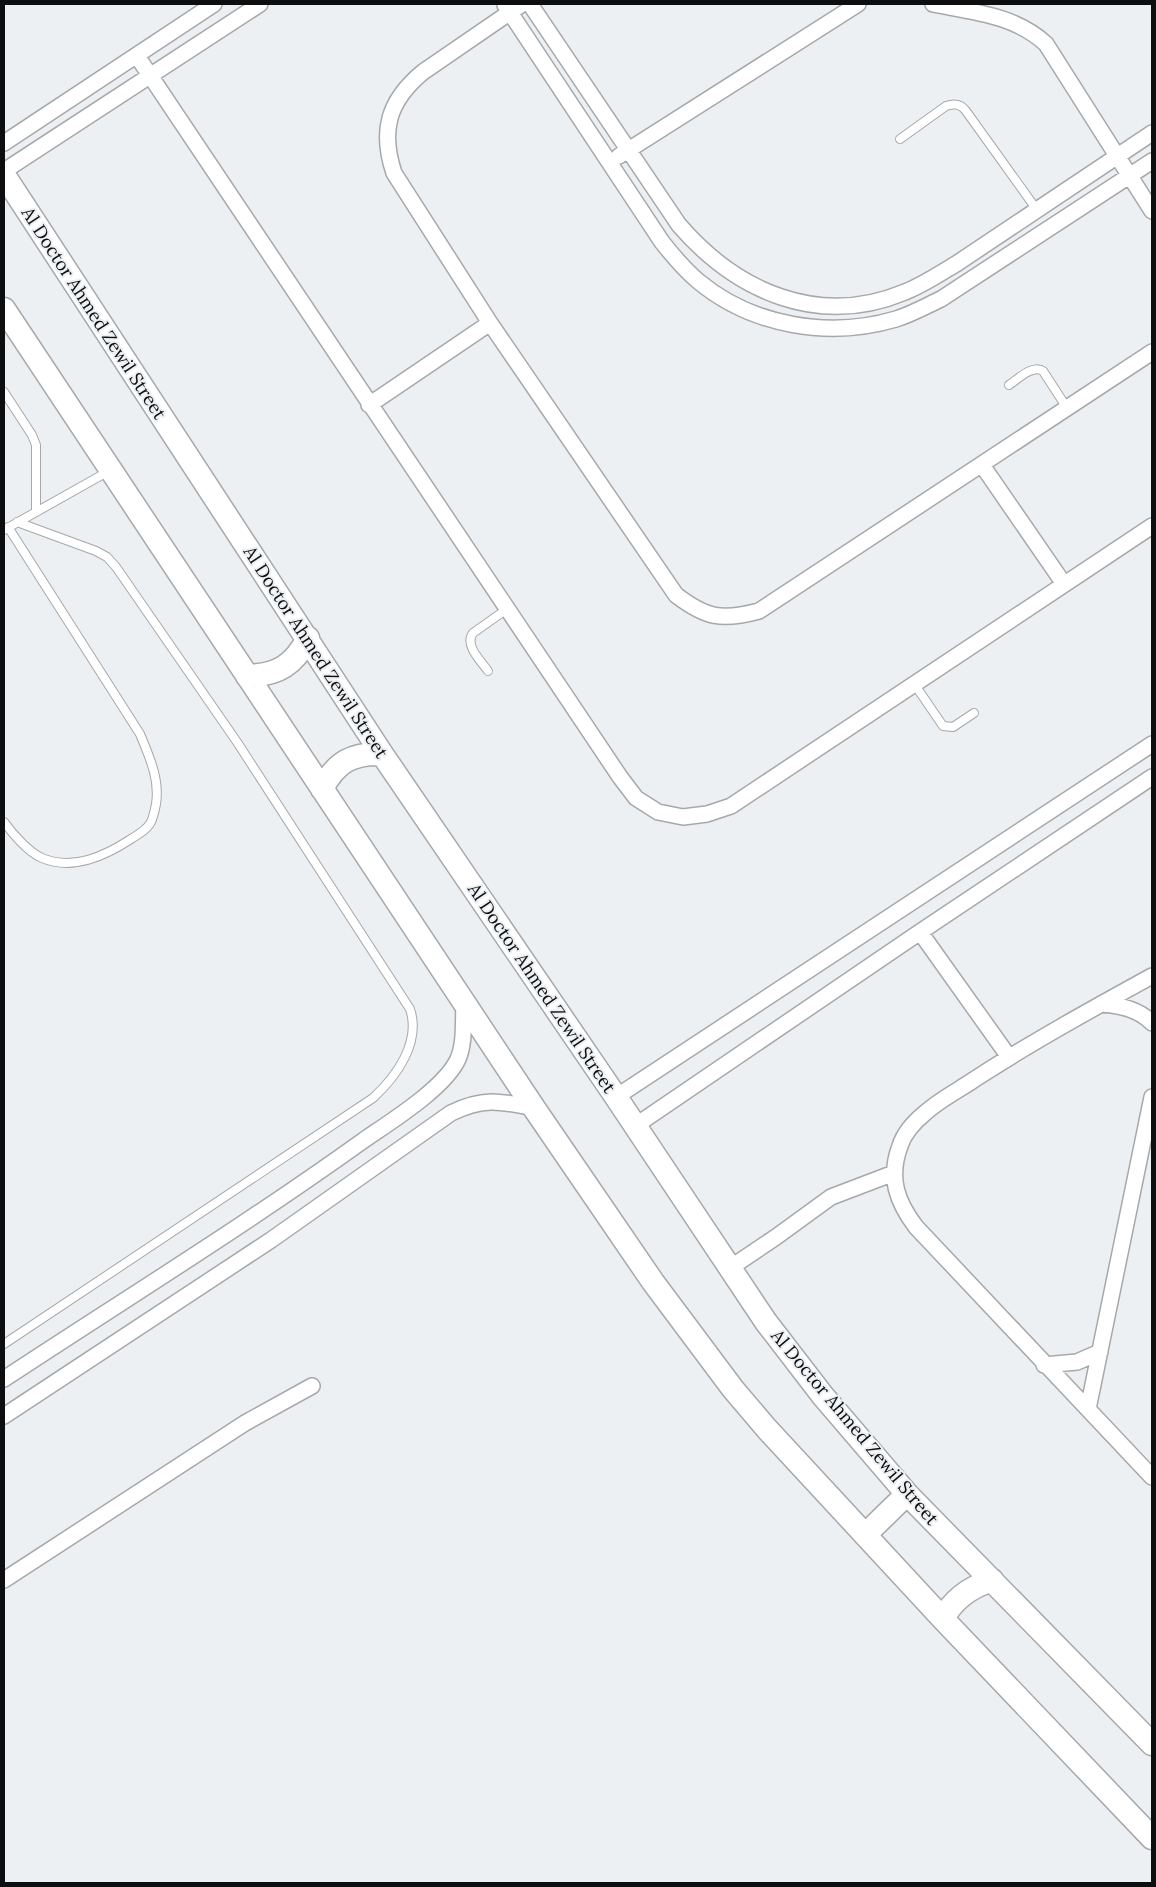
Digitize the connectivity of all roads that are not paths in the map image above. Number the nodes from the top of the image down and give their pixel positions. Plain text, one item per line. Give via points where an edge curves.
1 (214, 4) edge
2 (260, 4) edge
3 (530, 4) edge
4 (858, 4) edge
5 (933, 4) edge
6 (512, 7) edge
7 (978, 9) edge
8 (137, 56) junction
9 (150, 76) junction
10 (1152, 133) edge
11 (900, 139) dead end
12 (4, 143) edge
13 (628, 150) junction
14 (1117, 156) junction
15 (1152, 161) edge
16 (610, 162) junction
17 (4, 171) edge
18 (4, 175) edge
19 (1130, 176) junction
20 (1036, 210) junction
21 (1152, 211) edge
22 (4, 309) edge
23 (490, 323) junction
24 (1152, 352) edge
25 (1009, 385) dead end
26 (4, 392) edge
27 (369, 405) junction
28 (1067, 408) junction
29 (982, 464) junction
30 (110, 470) junction
31 (36, 512) junction
32 (17, 522) junction
33 (1152, 526) edge
34 (6, 529) edge
35 (1064, 584) junction
36 (507, 609) junction
37 (308, 638) junction
38 (488, 671) dead end
39 (247, 676) junction
40 (915, 684) junction
41 (974, 713) dead end
42 (1152, 744) edge
43 (382, 754) junction
44 (1152, 777) edge
45 (322, 789) junction
46 (4, 822) edge
47 (920, 932) junction
48 (1152, 976) edge
49 (464, 1003) junction
50 (1101, 1004) junction
51 (1152, 1023) edge
52 (1009, 1057) junction
53 (616, 1097) junction
54 (1152, 1097) edge
55 (534, 1108) junction
56 (635, 1126) junction
57 (894, 1173) junction
58 (309, 1180) junction
59 (325, 1202) junction
60 (730, 1268) junction
61 (4, 1344) edge
62 (1100, 1352) junction
63 (1044, 1365) junction
64 (4, 1379) edge
65 (312, 1386) dead end
66 (1088, 1409) junction
67 (4, 1416) edge
68 (1152, 1477) edge
69 (907, 1494) junction
70 (865, 1535) junction
71 (4, 1580) edge
72 (992, 1580) junction
73 (943, 1620) junction
74 (1152, 1744) edge
75 (1152, 1838) edge

1 - 8 street
2 - 9 street
3 - 13 street
4 - 13 street
5 - 7 street
6 - 16 street
6 - 23 street via 408,84 397,100 387,136 388,155 394,173
7 - 14 street via 1014,22 1046,44
8 - 9 street
8 - 12 street
9 - 17 street
9 - 27 street
10 - 14 street
11 - 20 lane via 946,106 960,105
13 - 16 street
13 - 20 street via 679,226 712,260 752,285 796,302 820,306 877,301 904,292 956,264
14 - 19 street
14 - 20 street
15 - 19 street
16 - 19 street via 662,242 698,281 720,297 769,319 821,329 872,324 919,310 941,299
18 - 37 street, Al Doctor Ahmed Zewil Street
19 - 21 street
22 - 30 street
23 - 27 street
23 - 29 street via 676,595 694,608 715,616 737,617 759,611
24 - 28 street
25 - 28 lane via 1034,369 1041,370
26 - 31 lane via 36,445
27 - 36 street
28 - 29 street
29 - 35 street
30 - 31 lane
30 - 39 street
31 - 32 lane
32 - 34 lane
32 - 61 lane via 96,550 116,567 237,742 410,1009 414,1021 412,1039 398,1071 373,1098
33 - 35 street
34 - 46 lane via 140,734 153,765 157,786 150,825 112,852 87,861 64,863 41,858 14,836
35 - 40 street
36 - 38 lane via 470,637 471,646
36 - 40 street via 636,798 658,812 683,817 731,806
37 - 39 street via 290,663 277,671
37 - 43 street, Al Doctor Ahmed Zewil Street
39 - 45 street
40 - 41 lane via 943,726 952,727
42 - 53 street
43 - 45 street via 353,757 329,775
43 - 53 street, Al Doctor Ahmed Zewil Street
44 - 47 street
45 - 49 street
47 - 52 street
47 - 56 street
48 - 50 street
49 - 55 street
49 - 58 street via 458,1060 442,1081
50 - 51 street via 1116,1005 1145,1015
50 - 52 street
52 - 57 street via 926,1112 911,1127 900,1146
53 - 56 street, Al Doctor Ahmed Zewil Street
54 - 62 street
55 - 59 street via 486,1101 467,1104
55 - 70 street via 653,1282 733,1389
56 - 60 street, Al Doctor Ahmed Zewil Street
57 - 60 street via 831,1197
57 - 63 street via 903,1210 916,1228
58 - 59 street
58 - 64 street
59 - 67 street
60 - 69 street, Al Doctor Ahmed Zewil Street via 766,1322 823,1396
62 - 63 street via 1077,1362
62 - 66 street
63 - 66 street
65 - 71 street via 245,1423
66 - 68 street
69 - 70 street
69 - 72 street, Al Doctor Ahmed Zewil Street
70 - 73 street
72 - 73 street via 965,1593
72 - 74 street, Al Doctor Ahmed Zewil Street
73 - 75 street

